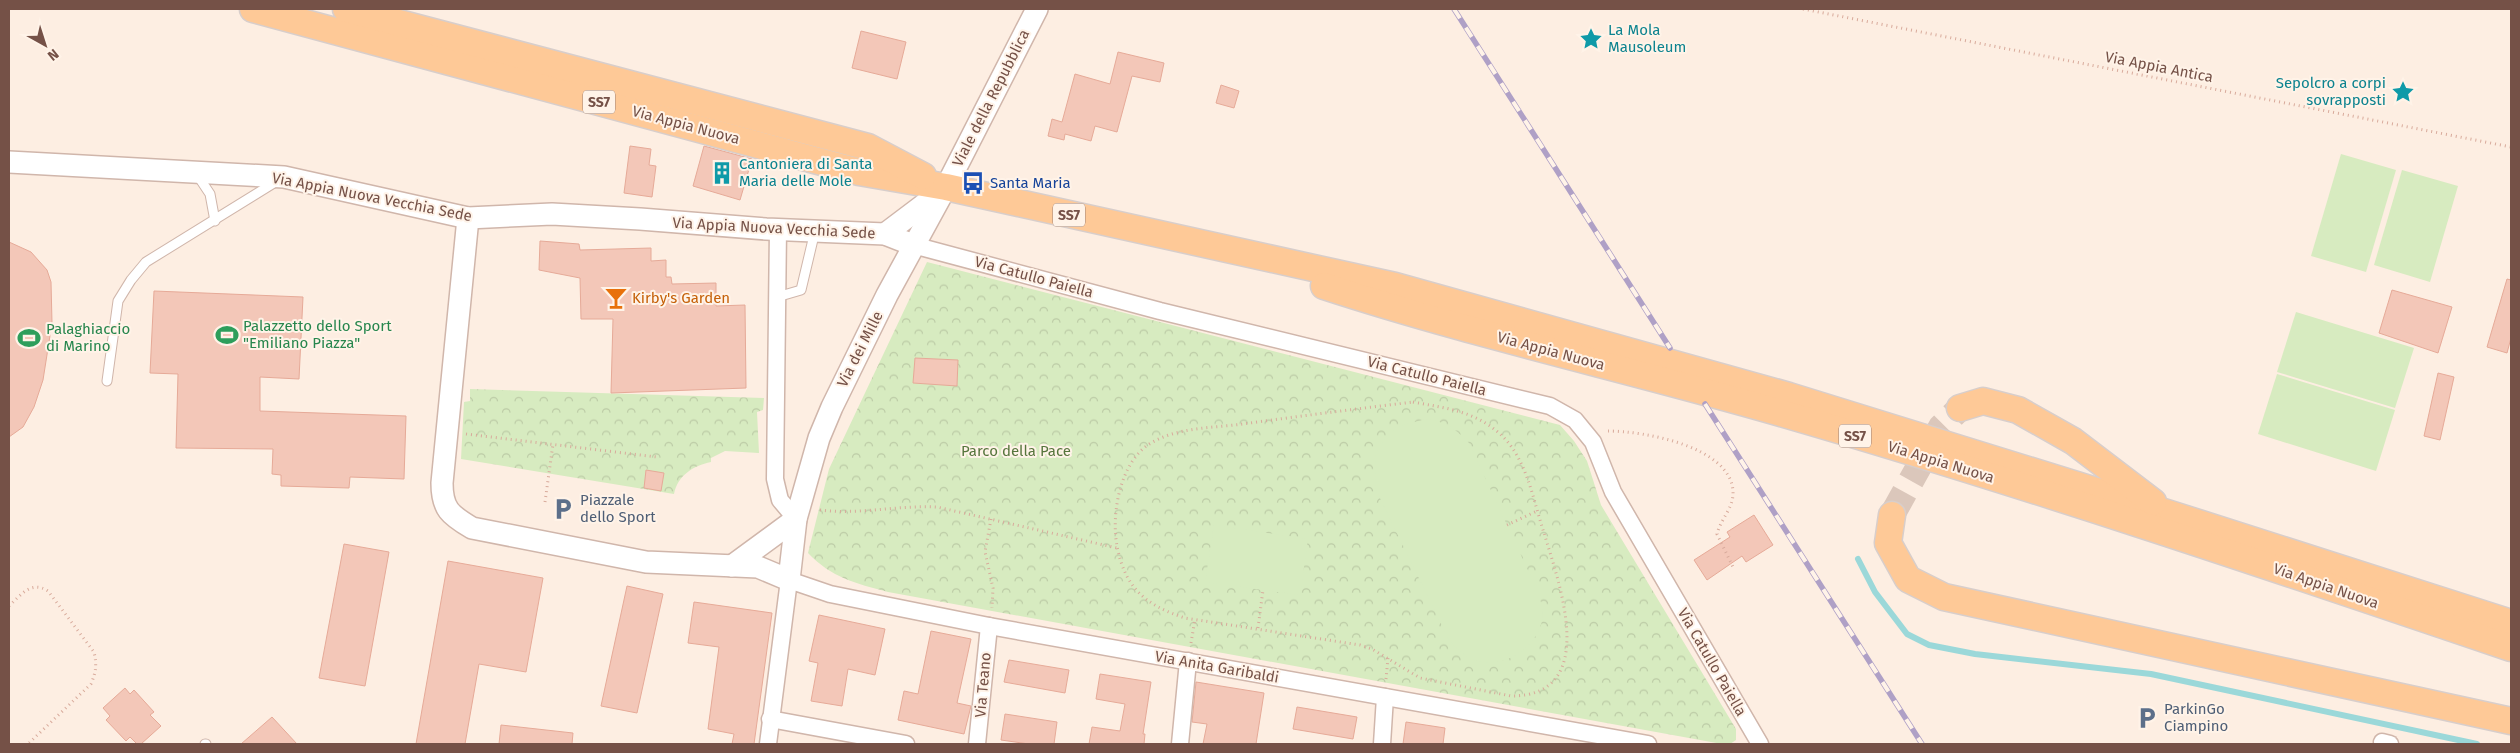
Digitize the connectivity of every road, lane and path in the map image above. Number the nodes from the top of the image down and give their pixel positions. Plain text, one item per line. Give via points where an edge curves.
1 (253, 9) edge
2 (346, 9) edge
3 (1037, 9) edge
4 (1803, 9) edge
5 (2511, 147) edge
6 (9, 162) edge
7 (196, 172) junction
8 (284, 177) junction
9 (946, 187) junction
10 (468, 218) junction
11 (215, 221) junction
12 (778, 229) junction
13 (815, 231) junction
14 (885, 234) junction
15 (1193, 243) junction
16 (913, 245) junction
17 (777, 298) junction
18 (107, 381) dead end
19 (1960, 408) tunnel mouth
20 (1585, 431) junction
21 (447, 432) junction
22 (553, 444) junction
23 (656, 457) dead end
24 (545, 502) dead end
25 (1537, 511) junction
26 (797, 513) junction
27 (2168, 513) junction
28 (1892, 515) tunnel mouth
29 (991, 519) junction
30 (1507, 525) dead end
31 (1117, 548) junction
32 (732, 566) junction
33 (1734, 569) dead end
34 (789, 580) junction
35 (1263, 590) dead end
36 (993, 602) dead end
37 (9, 606) edge
38 (1195, 619) junction
39 (2511, 623) edge
40 (989, 626) junction
41 (1258, 628) junction
42 (2511, 648) edge
43 (1188, 661) junction
44 (1385, 697) junction
45 (770, 719) junction
46 (2511, 721) edge
47 (1583, 738) edge
48 (28, 744) edge
49 (768, 744) edge
50 (906, 744) edge
51 (977, 744) edge
52 (1180, 744) edge
53 (1382, 744) edge
54 (1648, 744) edge
55 (1760, 744) edge

1 - 9 main road, Via Appia Nuova / SS7 via 859,172
2 - 9 main road, Via Appia Nuova / SS7 via 868,147
3 - 9 street, Viale della Repubblica
4 - 5 path, Via Appia Antica
6 - 7 street, Via Appia Nuova Vecchia Sede
7 - 8 street, Via Appia Nuova Vecchia Sede
7 - 11 lane via 210,194
8 - 10 street, Via Appia Nuova Vecchia Sede
8 - 11 lane
9 - 14 street, Via Appia Nuova Vecchia Sede
9 - 15 main road, Via Appia Nuova / SS7
9 - 16 street, Via dei Mille
10 - 12 street, Via Appia Nuova Vecchia Sede via 552,214
10 - 21 street
11 - 18 lane via 146,262 131,280 118,301
12 - 13 street, Via Appia Nuova Vecchia Sede
12 - 17 street
13 - 14 street, Via Appia Nuova Vecchia Sede
13 - 17 lane via 801,290
14 - 16 street, Via Appia Nuova Vecchia Sede
15 - 27 main road, Via Appia Nuova / SS7 via 1404,289 1788,396
15 - 42 main road, Via Appia Nuova / SS7 via 1390,308 1790,415 2167,533
16 - 20 street, Via Catullo Paiella via 1169,313 1550,406 1563,412
16 - 26 street, Via dei Mille via 832,407 819,438
17 - 26 street via 775,479 780,500
19 - 27 main road via 1983,401 2018,410 2073,441
20 - 33 path via 1624,431 1687,446 1715,460 1729,478 1733,490 1717,539
20 - 55 street, Via Catullo Paiella via 1593,442 1613,492
21 - 22 path
21 - 32 street via 442,500 460,521 472,528 646,562
22 - 23 path
22 - 24 path
25 - 30 path
25 - 31 path via 1520,462 1501,434 1469,413 1413,402 1188,430 1151,442 1135,456 1122,486 1114,530
25 - 41 path via 1561,589 1567,646 1562,666 1554,680 1543,689 1510,696 1420,678 1366,647 1330,638
26 - 29 path via 908,506 937,507
26 - 32 street
26 - 34 street, Via dei Mille
27 - 39 main road, Via Appia Nuova / SS7
28 - 46 main road via 1888,543 1908,579 1944,597
29 - 31 path
29 - 36 path via 985,552 992,576
31 - 38 path via 1122,569 1133,588 1164,611
32 - 34 street via 758,567
34 - 40 street, Via Anita Garibaldi via 830,594
34 - 45 street, Via dei Mille
35 - 41 path
37 - 48 path via 28,588 35,586 48,590 94,652 96,660 97,671 91,684
38 - 41 path
38 - 43 path
40 - 43 street, Via Anita Garibaldi
40 - 51 street, Via Teano
43 - 44 street, Via Anita Garibaldi
43 - 52 street
44 - 47 street, Via Anita Garibaldi
44 - 53 street
45 - 49 street, Via dei Mille
45 - 50 street
47 - 54 street, Via Anita Garibaldi

